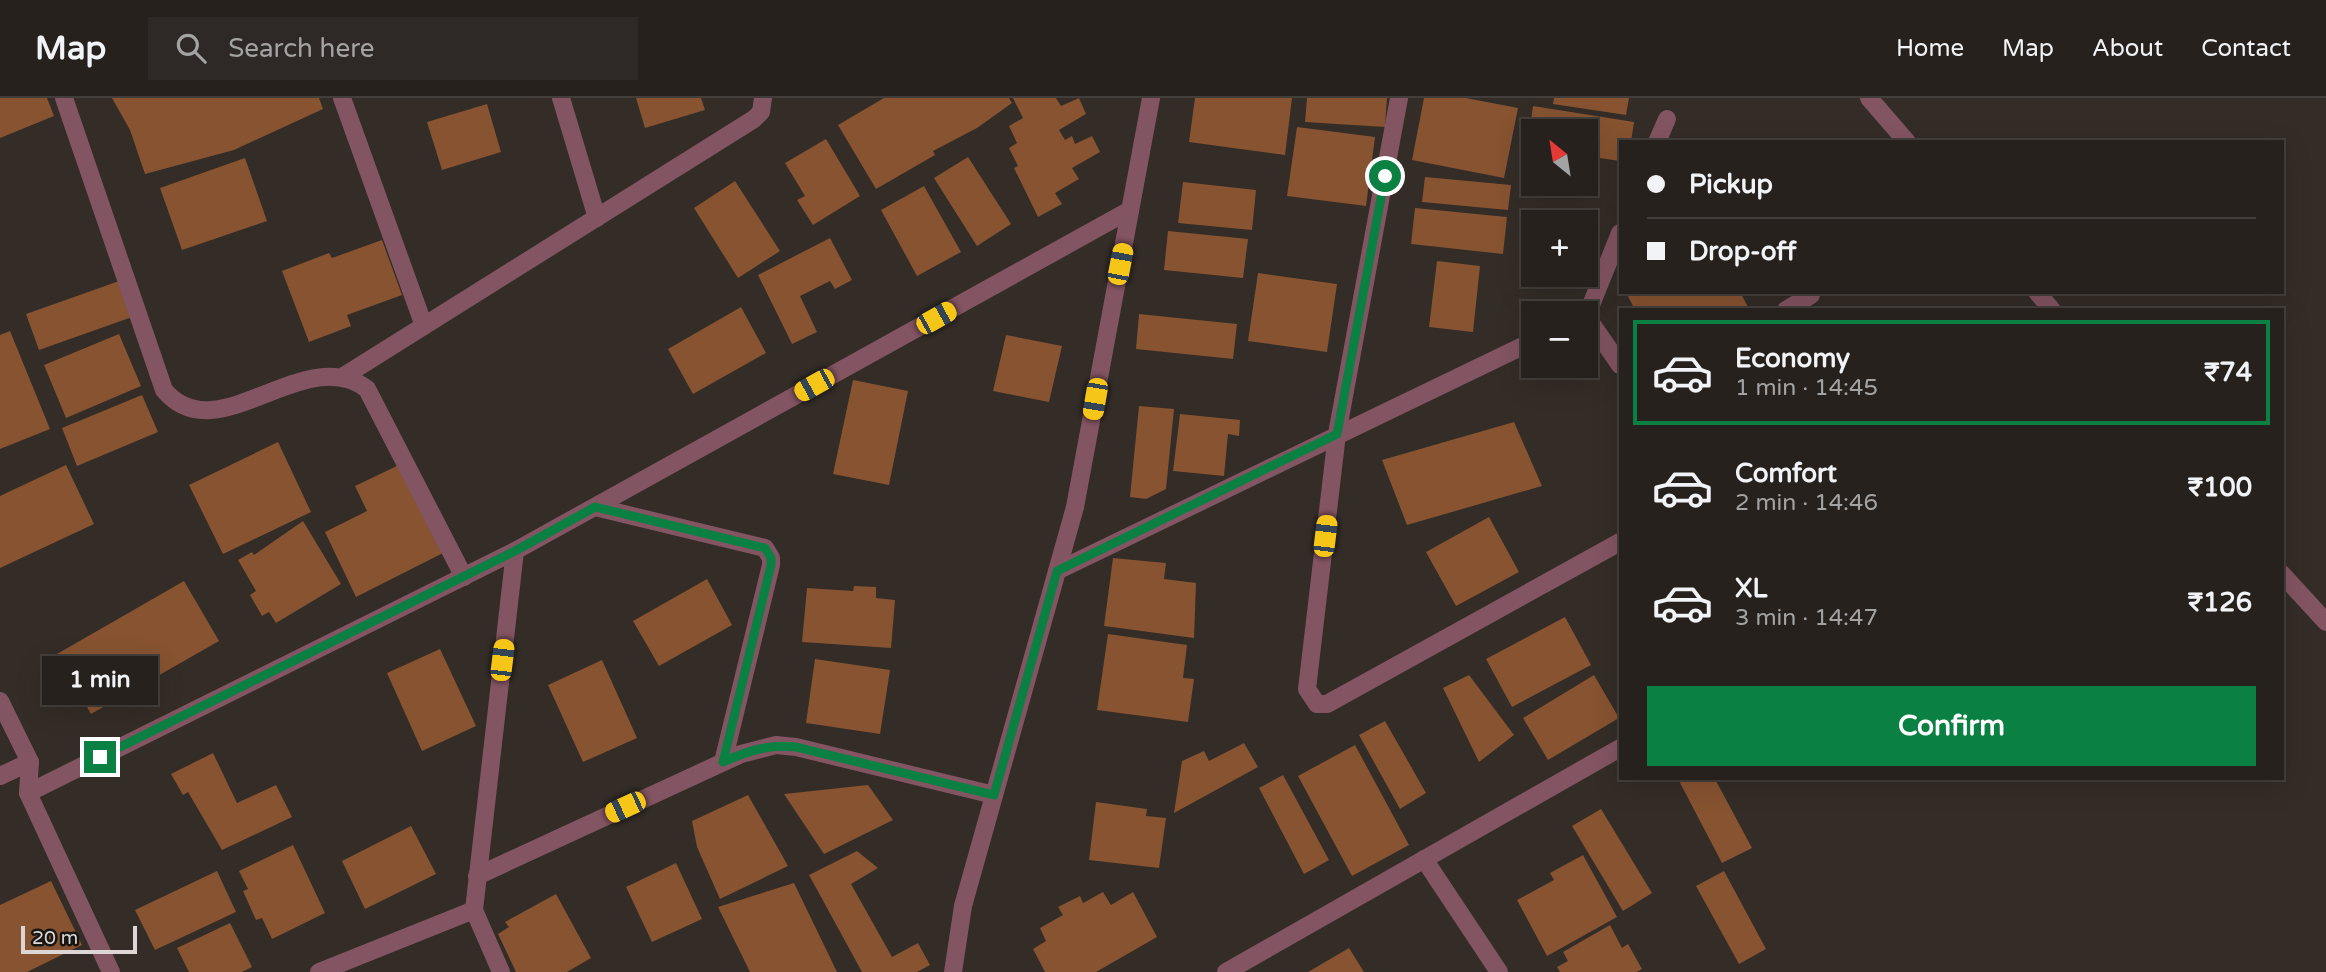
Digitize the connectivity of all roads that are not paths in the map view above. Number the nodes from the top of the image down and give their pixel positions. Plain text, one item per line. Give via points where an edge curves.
1 (64, 98) edge
2 (342, 98) edge
3 (561, 98) edge
4 (764, 98) edge
5 (1151, 98) edge
6 (1399, 98) edge
7 (1869, 98) edge
8 (1667, 119) dead end
9 (1658, 140) edge
10 (1905, 140) edge
11 (1130, 210) junction
12 (597, 218) junction
13 (1619, 235) edge
14 (2039, 294) edge
15 (1811, 295) dead end
16 (1592, 301) edge
17 (1789, 308) edge
18 (2050, 308) edge
19 (424, 326) junction
20 (1598, 333) edge
21 (1521, 347) edge
22 (1619, 364) edge
23 (344, 376) junction
24 (1337, 434) junction
25 (595, 507) junction
26 (1619, 543) edge
27 (515, 551) junction
28 (1057, 571) junction
29 (2284, 576) edge
30 (464, 577) junction
31 (2326, 622) edge
32 (0, 701) edge
33 (1619, 749) edge
34 (30, 762) junction
35 (723, 762) junction
36 (0, 776) edge
37 (28, 793) junction
38 (994, 795) junction
39 (1424, 859) junction
40 (477, 876) junction
41 (474, 910) junction
42 (111, 972) edge
43 (319, 972) edge
44 (501, 972) edge
45 (953, 972) edge
46 (1226, 972) edge
47 (1499, 972) edge

1 - 23 street via 164,390 176,404 193,411 212,411 317,377
2 - 19 street
3 - 12 street
4 - 12 street via 754,119
5 - 11 street
6 - 24 street
7 - 10 street
8 - 9 street
11 - 25 street
11 - 28 street via 1075,507
12 - 19 street
13 - 16 street
14 - 18 street
15 - 17 street
19 - 23 street
20 - 22 street
21 - 24 street
23 - 30 street via 367,389
24 - 26 street via 1307,689 1317,704 1327,704
24 - 28 street
25 - 27 street
25 - 35 street via 768,552 771,565
27 - 30 street
27 - 40 street
28 - 38 street
29 - 31 street
30 - 37 street
32 - 34 street
33 - 39 street
34 - 36 street
34 - 37 street
35 - 38 street via 758,748 796,747
35 - 40 street
37 - 42 street
38 - 45 street via 963,906
39 - 46 street
39 - 47 street
40 - 41 street
41 - 43 street
41 - 44 street

